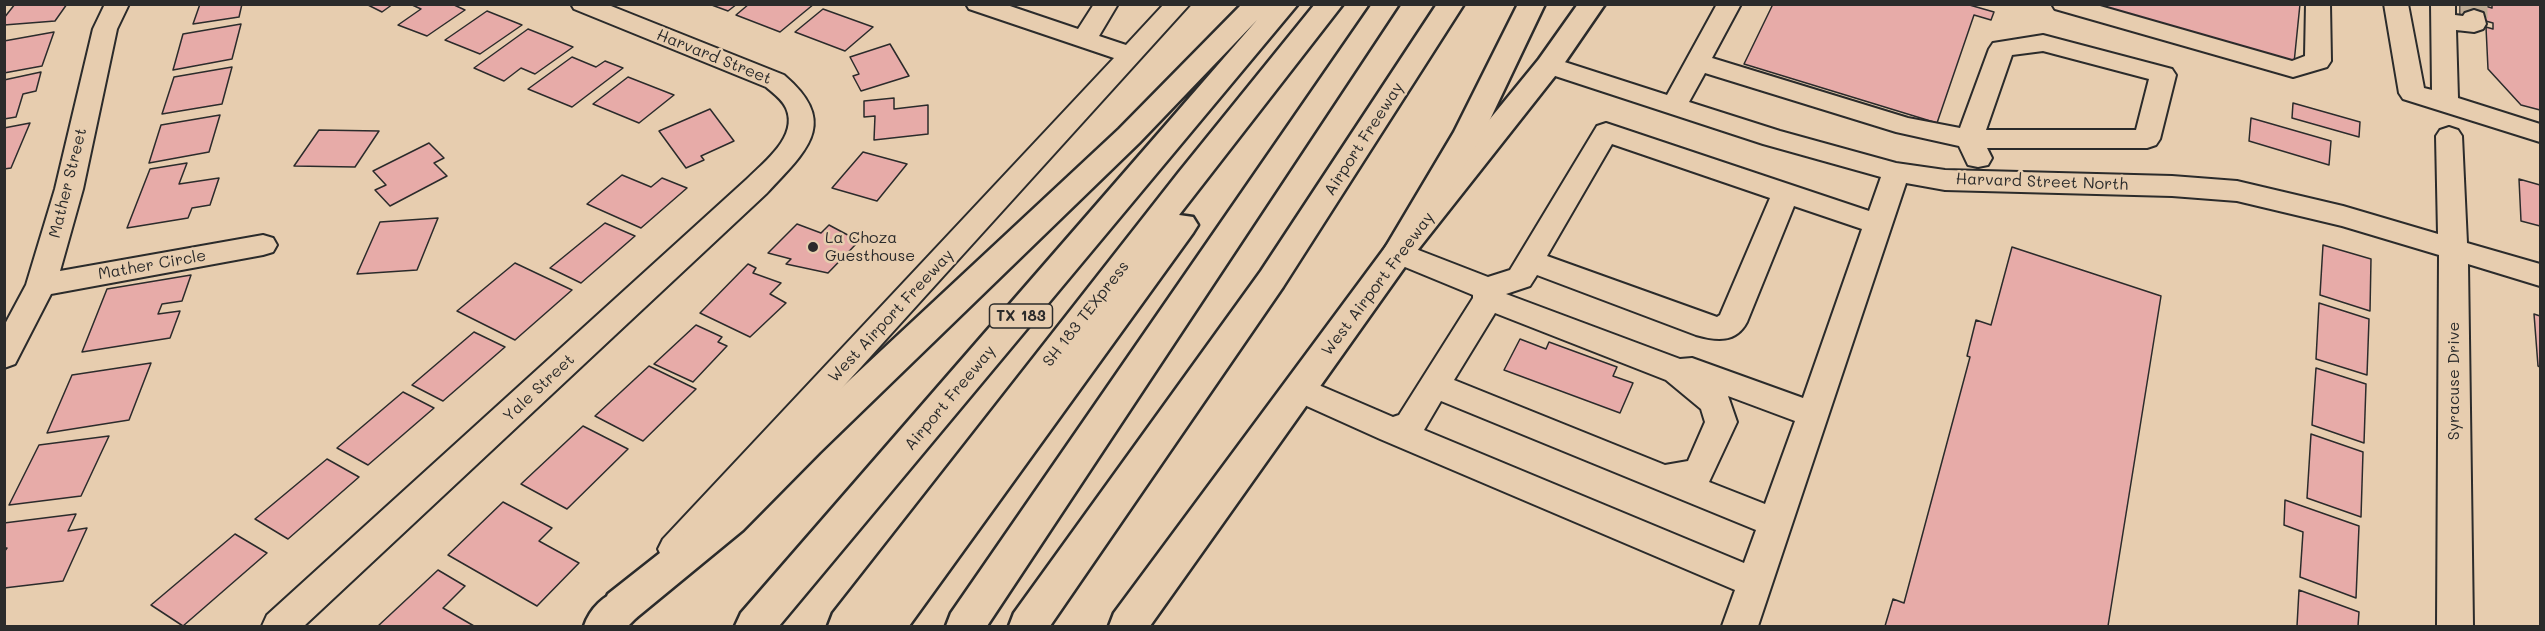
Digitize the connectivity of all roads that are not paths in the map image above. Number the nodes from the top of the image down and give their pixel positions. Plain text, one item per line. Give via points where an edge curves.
1 (117, 4) edge
2 (583, 4) edge
3 (978, 4) edge
4 (1106, 4) edge
5 (1178, 4) edge
6 (1260, 4) edge
7 (1285, 4) edge
8 (1330, 4) edge
9 (1352, 4) edge
10 (1386, 4) edge
11 (1451, 4) edge
12 (1532, 4) edge
13 (1592, 4) edge
14 (1729, 4) edge
15 (2064, 4) edge
16 (2318, 4) edge
17 (2396, 4) edge
18 (2443, 13) edge
19 (2474, 18) dead end
20 (1084, 39) junction
21 (1132, 55) junction
22 (1698, 62) junction
23 (1549, 65) junction
24 (2445, 103) junction
25 (1674, 106) junction
26 (1716, 120) junction
27 (2541, 133) edge
28 (2449, 136) dead end
29 (1969, 139) junction
30 (795, 146) joint
31 (1694, 162) junction
32 (1896, 172) junction
33 (1989, 182) junction
34 (1786, 193) junction
35 (1877, 224) junction
36 (263, 245) dead end
37 (2453, 249) junction
38 (1398, 253) junction
39 (1530, 261) junction
40 (2541, 275) edge
41 (41, 285) junction
42 (1488, 294) junction
43 (4, 356) edge
44 (1677, 370) junction
45 (1435, 385) junction
46 (1300, 389) junction
47 (1812, 414) junction
48 (1391, 430) junction
49 (1664, 479) junction
50 (1775, 522) junction
51 (1755, 583) junction
52 (613, 616) edge
53 (280, 627) edge
54 (755, 627) edge
55 (847, 627) edge
56 (886, 627) edge
57 (965, 627) edge
58 (1028, 627) edge
59 (1128, 627) edge
60 (1740, 627) edge
61 (2455, 627) edge

1 - 41 street, Mather Street via 105,29 69,189
2 - 30 street, Harvard Street via 775,81 798,102 802,125
3 - 20 street
4 - 20 street
5 - 21 street, West Airport Freeway
6 - 52 main road via 1129,136 730,519
7 - 54 main road, Airport Freeway / TX 183
8 - 55 main road, SH 183 TEXpress via 1190,178
9 - 56 main road, SH 183 TEXpress via 1191,213
10 - 57 main road
11 - 58 main road, Airport Freeway via 1272,279
12 - 38 main road via 1469,132
13 - 23 main road, West Airport Freeway
14 - 22 street
15 - 16 street via 2293,69 2318,61
17 - 24 street via 2412,93
18 - 19 street via 2474,24
18 - 24 street
20 - 21 street
21 - 52 street, West Airport Freeway
22 - 25 street
22 - 29 street via 1905,126
23 - 25 street, Harvard Street North
23 - 38 main road, West Airport Freeway
24 - 27 street
25 - 26 street, Harvard Street North
26 - 31 street
26 - 32 street, Harvard Street North
28 - 37 street, Syracuse Drive
29 - 29 street via 2147,139 2163,75 2043,44 2002,49
29 - 33 street
30 - 53 street, Yale Street via 740,202
31 - 34 street
31 - 39 street via 1606,132
32 - 33 street, Harvard Street North
32 - 35 street
33 - 37 street, Harvard Street North via 2237,191 2343,216
34 - 35 street
34 - 39 street via 1732,322 1722,329 1707,327
35 - 47 street
36 - 41 street, Mather Circle
37 - 40 street, Harvard Street North
37 - 61 street, Syracuse Drive
38 - 42 street
38 - 46 main road, West Airport Freeway
39 - 42 street via 1520,278
41 - 43 street, Mather Street
42 - 44 street
42 - 45 street
44 - 47 street via 1692,370
44 - 49 street via 1715,402 1720,422 1699,472
45 - 48 street via 1410,425
45 - 49 street
46 - 48 street
46 - 59 main road, West Airport Freeway
47 - 50 street
48 - 51 street
49 - 50 street
50 - 51 street
51 - 60 street

